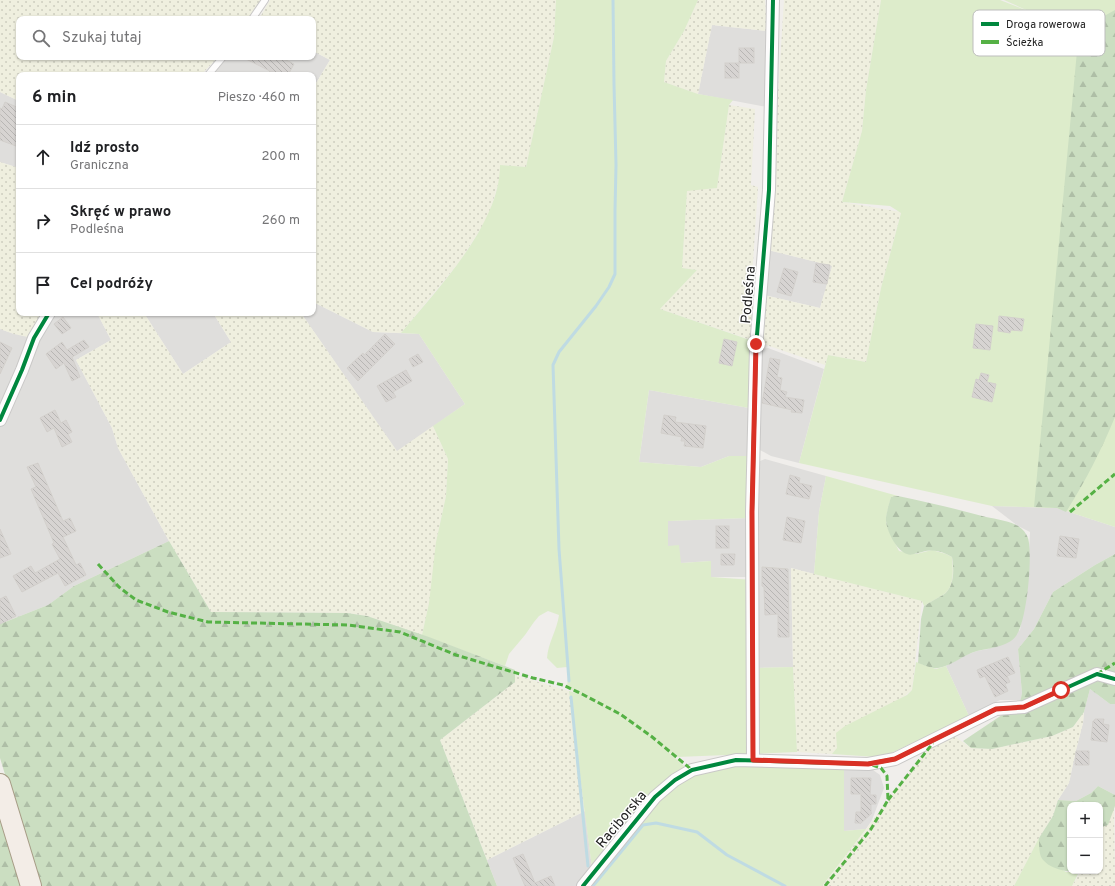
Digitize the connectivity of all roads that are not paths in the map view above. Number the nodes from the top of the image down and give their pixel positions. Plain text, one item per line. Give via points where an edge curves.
1 (265, 0) edge
2 (773, 0) edge
3 (254, 16) edge
4 (220, 60) edge
5 (210, 72) edge
6 (47, 316) edge
7 (0, 420) edge
8 (1115, 679) edge
9 (753, 760) junction
10 (0, 784) edge
11 (31, 886) edge
12 (583, 886) edge

1 - 3 lane
2 - 9 street, Podleśna via 769,190 756,347 752,512
4 - 5 lane
6 - 7 street via 34,338
8 - 9 street, Raciborska via 1097,674 1024,707 996,709 895,759 868,764
9 - 12 street, Raciborska via 736,760 692,770 675,780 655,797
10 - 11 main road

